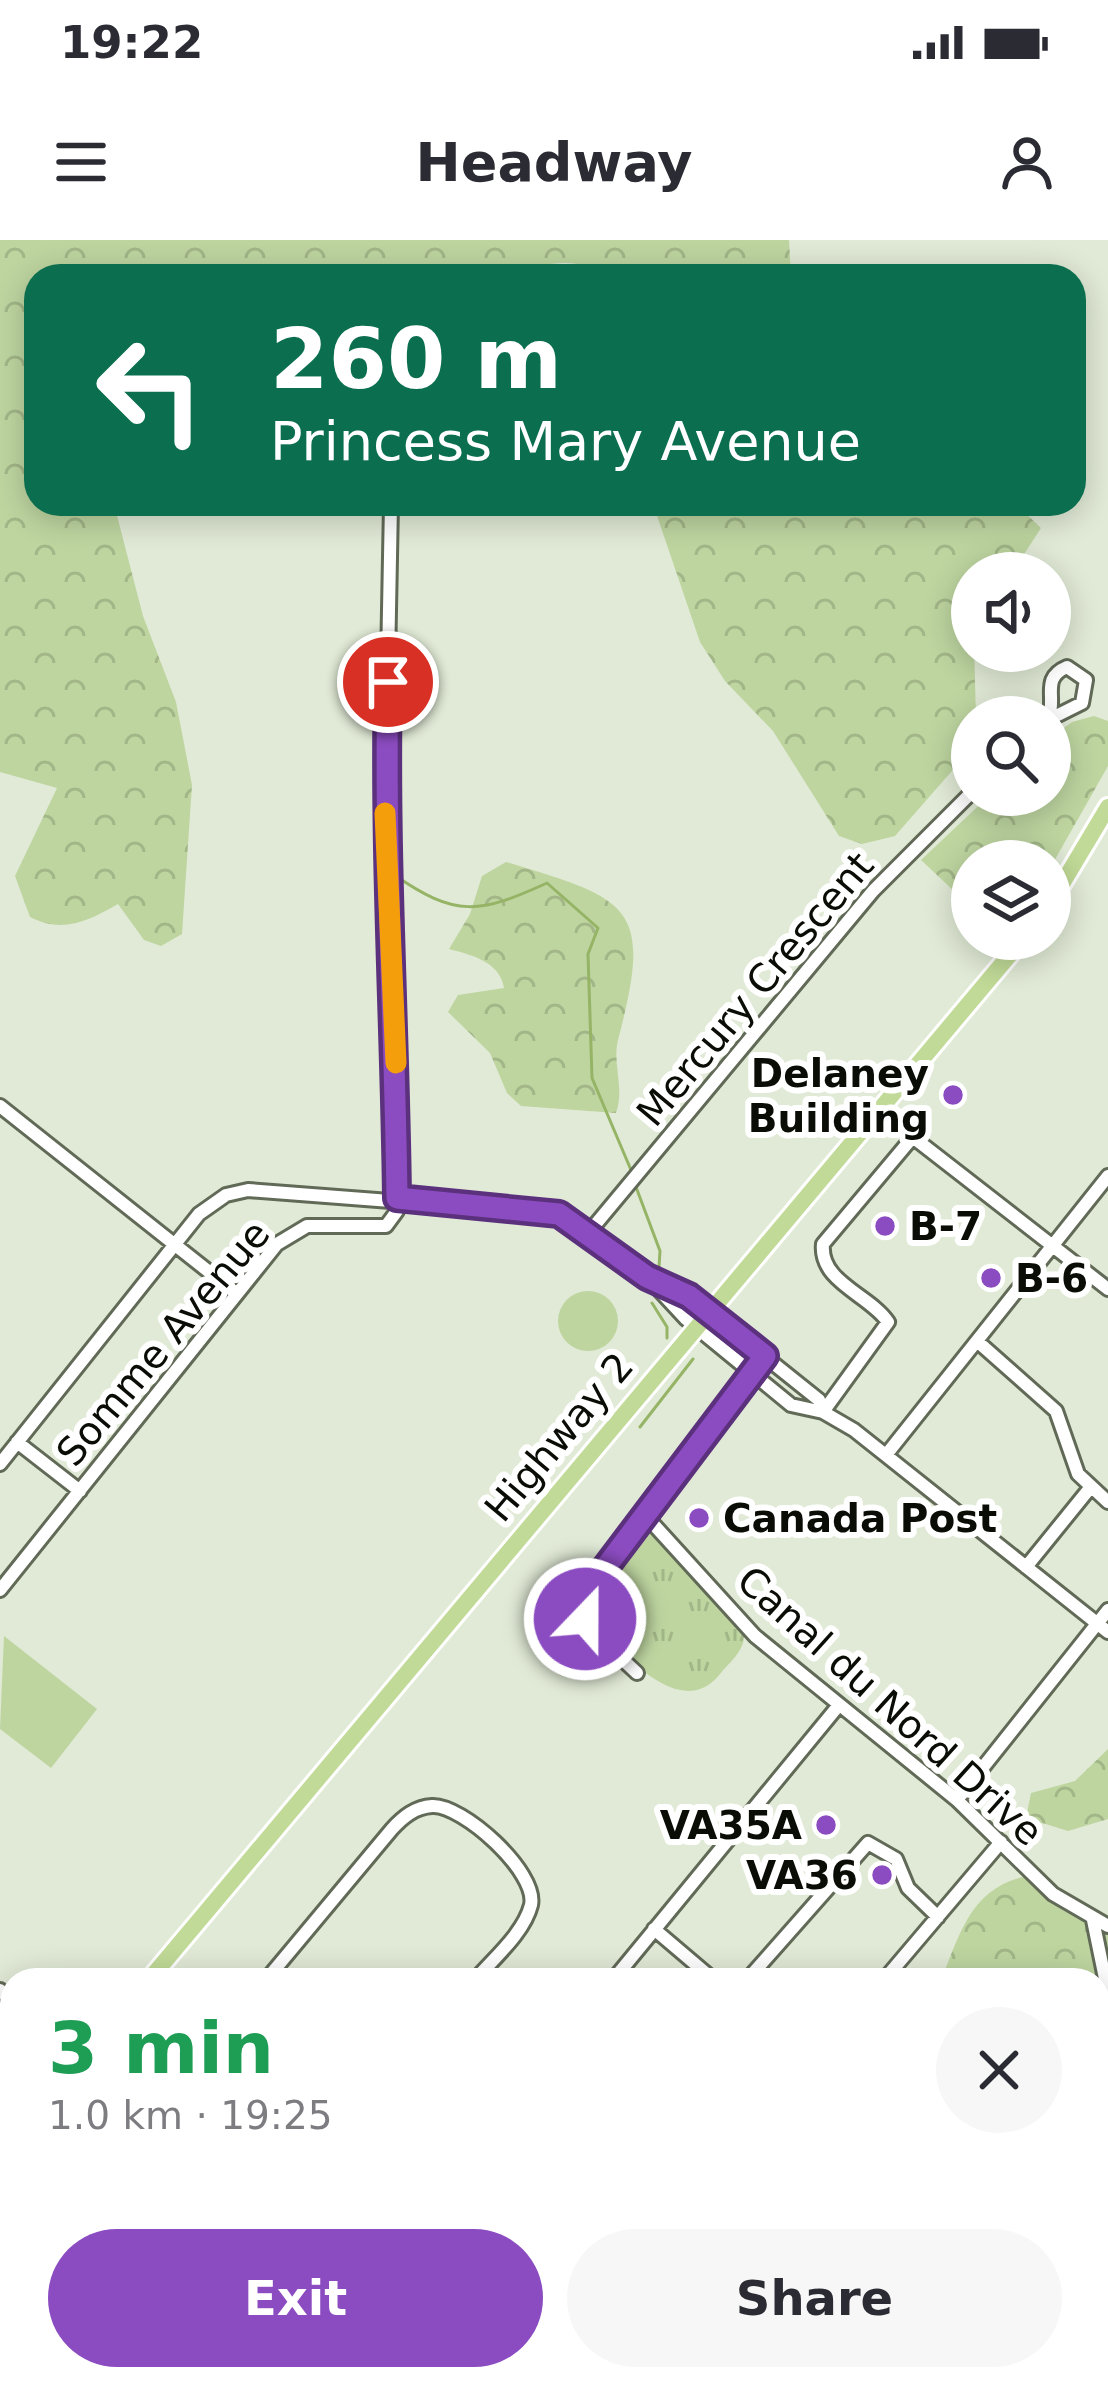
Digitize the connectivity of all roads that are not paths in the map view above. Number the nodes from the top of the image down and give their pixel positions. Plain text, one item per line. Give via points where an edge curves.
1 (391, 516) edge
2 (1108, 807) edge
3 (951, 813) edge
4 (1071, 869) edge
5 (1005, 960) edge
6 (878, 1110) junction
7 (6, 1111) edge
8 (0, 1129) edge
9 (912, 1138) junction
10 (1108, 1176) edge
11 (397, 1198) junction
12 (590, 1231) junction
13 (175, 1244) junction
14 (1052, 1246) junction
15 (647, 1277) junction
16 (1108, 1289) edge
17 (237, 1294) junction
18 (707, 1310) junction
19 (694, 1325) junction
20 (976, 1341) junction
21 (765, 1356) junction
22 (752, 1373) junction
23 (823, 1412) junction
24 (17, 1442) junction
25 (886, 1455) junction
26 (0, 1464) edge
27 (1090, 1488) junction
28 (80, 1491) junction
29 (1108, 1502) edge
30 (645, 1515) junction
31 (1026, 1567) junction
32 (0, 1590) edge
33 (1108, 1610) edge
34 (1102, 1628) edge
35 (638, 1672) dead end
36 (839, 1705) junction
37 (957, 1800) junction
38 (1000, 1842) junction
39 (938, 1917) junction
40 (1093, 1920) junction
41 (1108, 1926) edge
42 (654, 1929) junction
43 (159, 1968) edge
44 (276, 1968) edge
45 (485, 1968) edge
46 (623, 1968) edge
47 (700, 1968) edge
48 (758, 1968) edge
49 (894, 1968) edge
50 (1103, 1968) edge

1 - 11 street via 385,823
2 - 4 main road
3 - 12 street, Mercury Crescent via 873,891
5 - 6 main road, Highway 2
6 - 9 street
6 - 18 main road, Highway 2
7 - 8 street
7 - 13 street
9 - 14 street
9 - 23 street via 824,1244 830,1272 888,1322
10 - 14 street
11 - 12 street via 535,1208
11 - 13 street via 237,1192 207,1207
11 - 17 street, Somme Avenue via 386,1226 296,1229
12 - 15 street
13 - 17 street
13 - 24 street
14 - 16 street
14 - 20 street
15 - 18 street
15 - 19 street
17 - 28 street, Somme Avenue
18 - 19 main road, Highway 2
18 - 21 street
19 - 22 street
19 - 43 main road, Highway 2
20 - 25 street
20 - 27 street via 1056,1411
21 - 22 street
21 - 23 street
22 - 23 street via 791,1405
22 - 30 street
23 - 25 street
24 - 26 street
24 - 28 street
25 - 31 street
27 - 29 street
27 - 31 street
28 - 32 street, Somme Avenue
30 - 35 street via 584,1602 590,1629
30 - 36 street, Canal du Nord Drive via 744,1624
31 - 34 street
33 - 34 street
34 - 37 street
36 - 37 street, Canal du Nord Drive
36 - 42 street
37 - 38 street, Canal du Nord Drive
38 - 39 street
38 - 40 street, Canal du Nord Drive
39 - 48 street via 908,1888 896,1859 868,1843
39 - 49 street
40 - 41 street, Canal du Nord Drive
40 - 50 street
42 - 46 street
42 - 47 street
44 - 45 street via 392,1828 434,1805 486,1836 530,1883 522,1924

